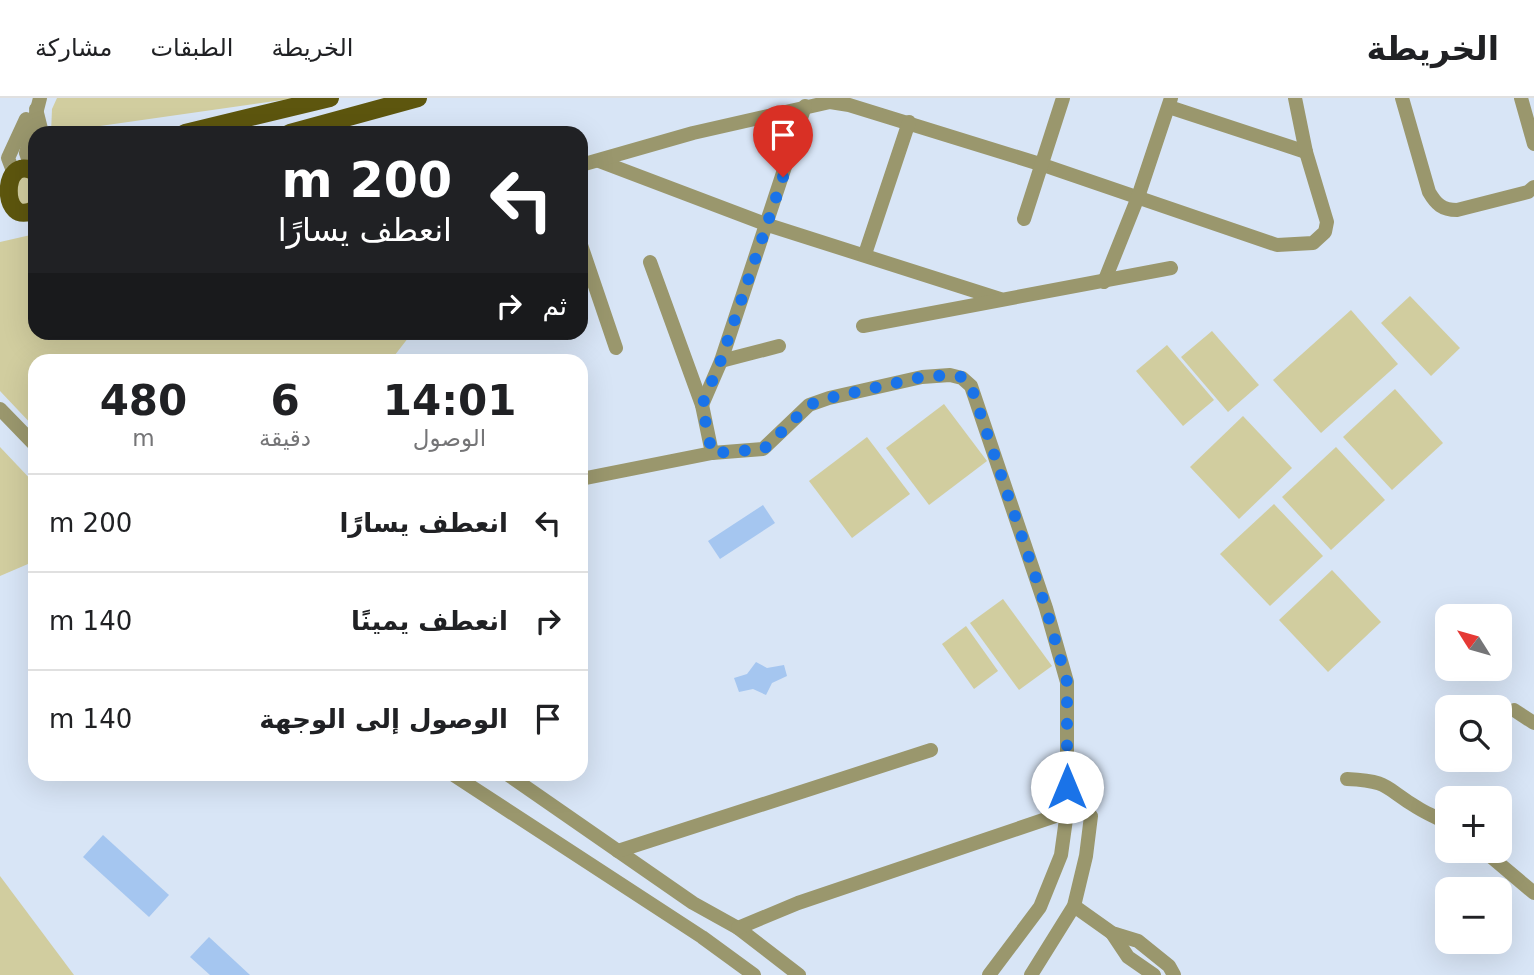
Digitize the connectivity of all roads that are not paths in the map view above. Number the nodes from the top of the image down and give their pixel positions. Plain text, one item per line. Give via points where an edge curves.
1 (330, 98) edge
2 (418, 98) edge
3 (1063, 98) edge
4 (1295, 98) edge
5 (1402, 98) edge
6 (1521, 98) edge
7 (1170, 102) edge
8 (38, 103) edge
9 (877, 105) edge
10 (805, 106) junction
11 (909, 122) junction
12 (32, 126) edge
13 (42, 126) edge
14 (214, 126) edge
15 (316, 126) edge
16 (1534, 144) edge
17 (1306, 152) junction
18 (599, 162) junction
19 (588, 164) edge
20 (1043, 165) junction
21 (28, 172) edge
22 (6, 175) edge
23 (1534, 187) edge
24 (1138, 197) junction
25 (4, 209) edge
26 (28, 210) edge
27 (1024, 219) dead end
28 (768, 225) junction
29 (865, 254) junction
30 (650, 261) dead end
31 (588, 266) edge
32 (1171, 268) dead end
33 (1104, 282) junction
34 (1000, 299) junction
35 (863, 326) dead end
36 (779, 346) dead end
37 (616, 348) dead end
38 (721, 360) junction
39 (702, 405) junction
40 (0, 409) edge
41 (28, 438) edge
42 (712, 453) junction
43 (588, 478) edge
44 (1514, 710) dead end
45 (1534, 723) edge
46 (930, 750) dead end
47 (1347, 779) dead end
48 (463, 781) edge
49 (517, 781) edge
50 (1067, 812) junction
51 (1091, 816) dead end
52 (1435, 817) edge
53 (618, 851) junction
54 (1498, 863) edge
55 (1534, 893) edge
56 (1074, 906) junction
57 (738, 928) junction
58 (1112, 933) junction
59 (754, 975) edge
60 (799, 975) edge
61 (989, 975) edge
62 (1031, 975) edge
63 (1154, 975) edge
64 (1174, 975) edge

1 - 14 main road
2 - 15 main road
3 - 20 street
4 - 17 street
5 - 23 street via 1436,203 1457,210
6 - 16 street
7 - 17 street
7 - 24 street
8 - 12 street
8 - 13 street
8 - 22 street via 8,158
9 - 10 street via 830,102
9 - 11 street
10 - 18 street
10 - 28 street
11 - 20 street
11 - 29 street
17 - 24 street via 1326,222 1325,232 1313,243 1277,245
18 - 19 street
18 - 28 street
20 - 24 street
20 - 27 street
21 - 22 main road
22 - 25 main road via 1,187
24 - 33 street
25 - 26 main road
28 - 29 street
28 - 38 street
29 - 34 street
30 - 39 street
31 - 37 street
32 - 33 street
33 - 34 street
34 - 35 street
36 - 38 street
38 - 39 street
39 - 42 street
40 - 41 street
42 - 43 street
42 - 50 street via 764,449 809,405 829,398 922,377 962,377 971,386 1067,682
44 - 45 street
46 - 53 street
47 - 52 street via 1374,780 1392,787
48 - 59 street
49 - 53 street
50 - 57 street via 798,903
50 - 61 street via 1061,855 1040,907
51 - 56 street
53 - 57 street
54 - 55 street
56 - 58 street
56 - 62 street
57 - 60 street
58 - 63 street via 1128,957
58 - 64 street via 1139,941

